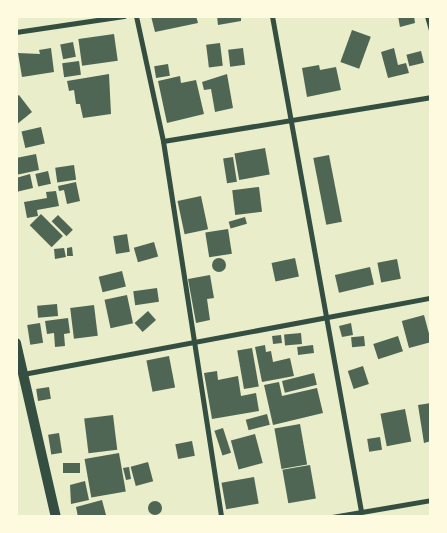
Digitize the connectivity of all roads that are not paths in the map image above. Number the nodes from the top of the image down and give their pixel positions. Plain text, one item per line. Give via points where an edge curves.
1 (124, 16) edge
2 (136, 16) edge
3 (272, 16) edge
4 (427, 16) edge
5 (431, 30) edge
6 (16, 32) edge
7 (431, 97) edge
8 (291, 118) junction
9 (163, 141) junction
10 (431, 298) edge
11 (328, 318) junction
12 (195, 340) junction
13 (16, 344) edge
14 (23, 374) junction
15 (431, 500) edge
16 (361, 511) junction
17 (56, 517) edge
18 (221, 517) edge
19 (332, 517) edge

1 - 6 street
2 - 9 street
3 - 8 street
4 - 5 street
7 - 8 street
8 - 9 street
8 - 11 street
9 - 12 street
10 - 11 street
11 - 12 street
11 - 16 street
12 - 14 street
12 - 18 street
13 - 14 main road
14 - 17 main road
15 - 16 street
16 - 19 street

